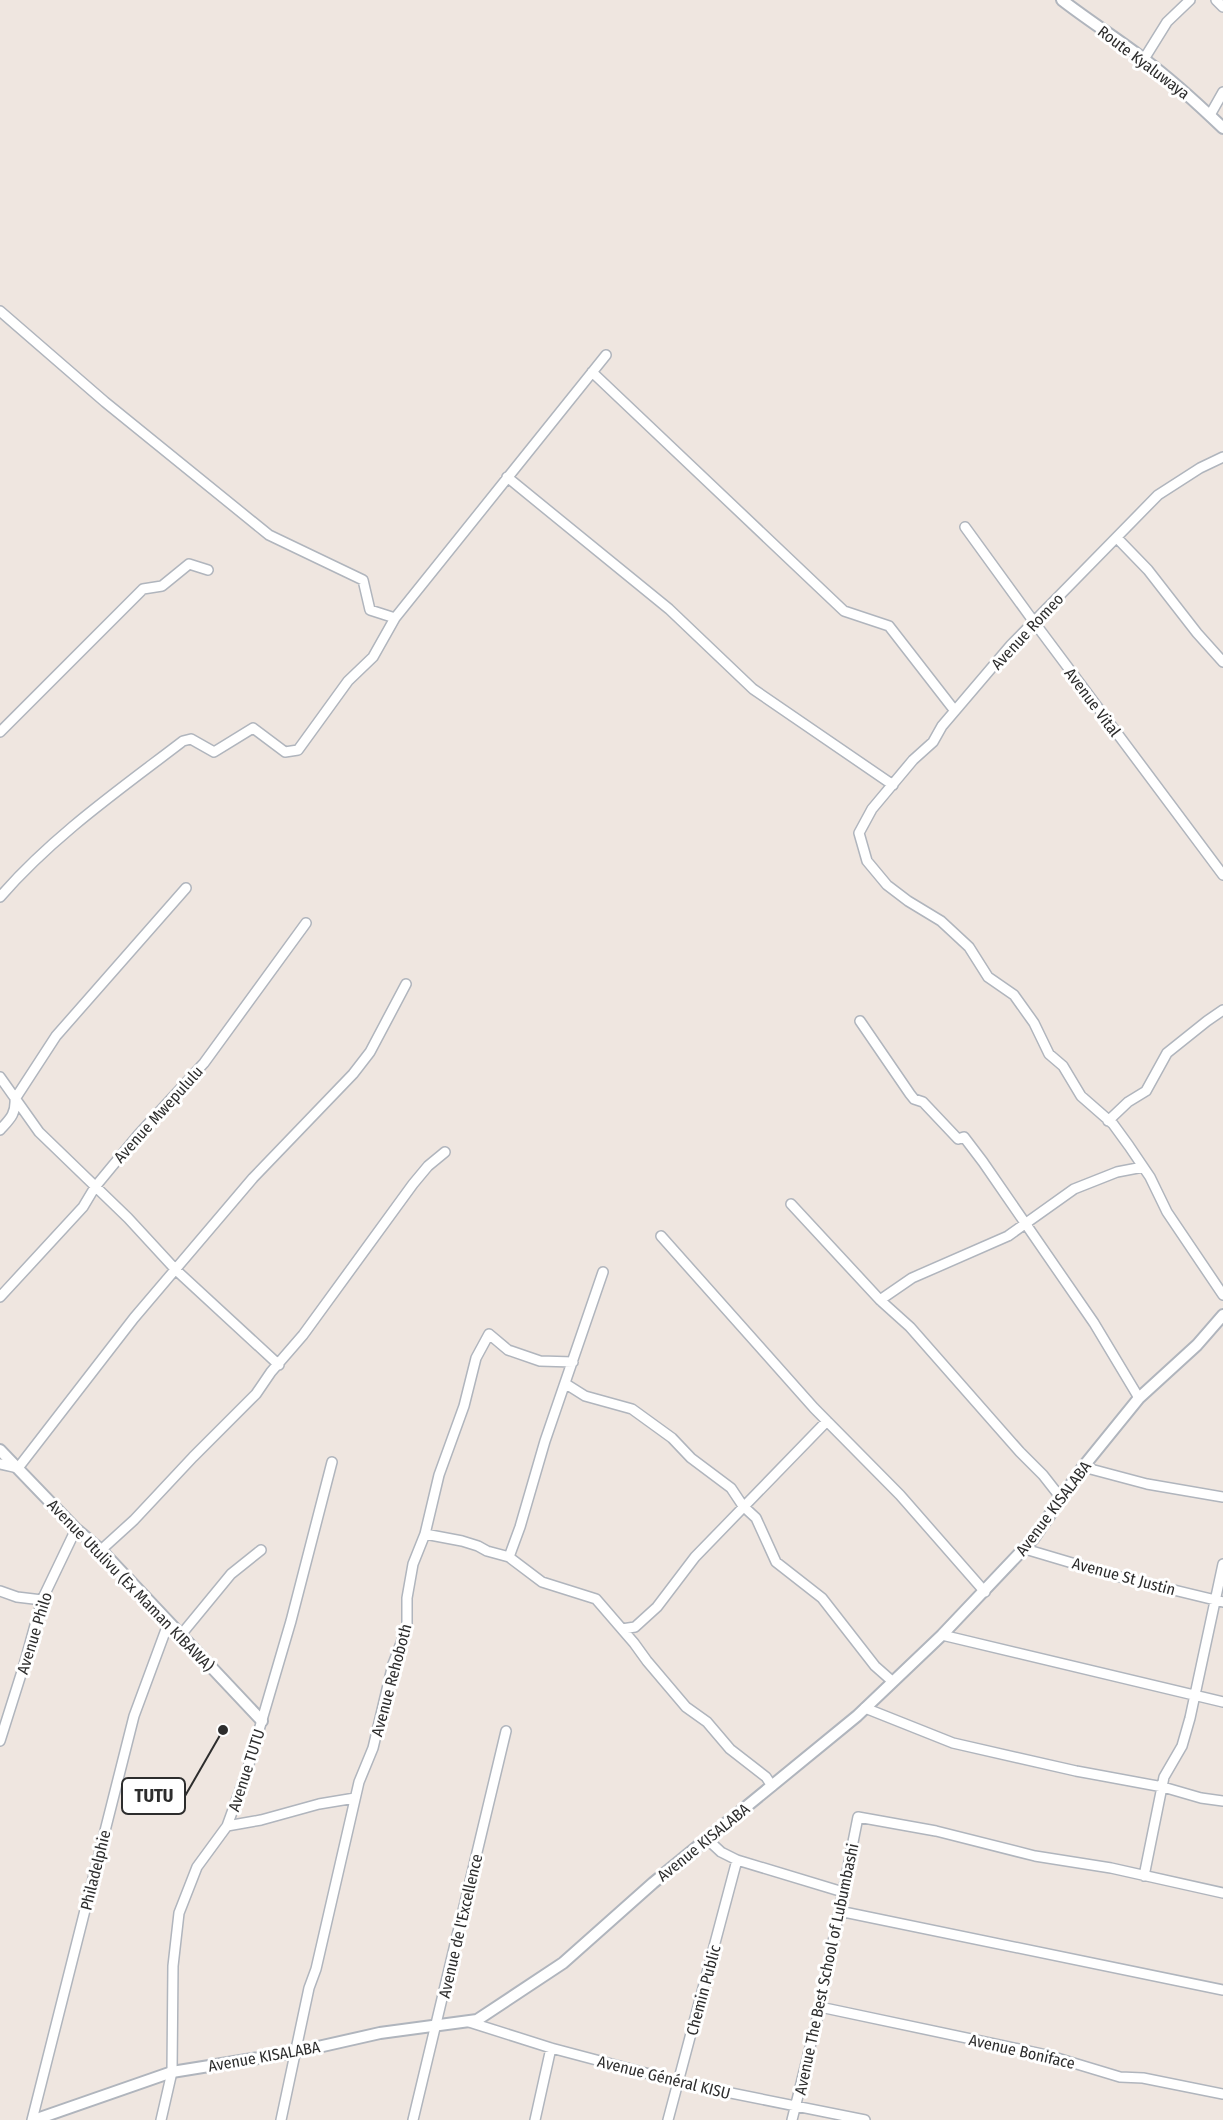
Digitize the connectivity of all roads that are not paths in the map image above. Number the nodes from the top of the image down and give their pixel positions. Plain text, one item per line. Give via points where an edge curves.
1 (1062, 0) edge
2 (1190, 0) edge
3 (1215, 0) edge
4 (1223, 7) edge
5 (1144, 59) junction
6 (1223, 92) edge
7 (1210, 115) junction
8 (1223, 128) edge
9 (0, 311) edge
10 (606, 355) dead end
11 (592, 372) junction
12 (1223, 457) edge
13 (507, 477) junction
14 (965, 527) dead end
15 (1117, 538) junction
16 (208, 570) dead end
17 (395, 618) junction
18 (1034, 622) junction
19 (1223, 662) edge
20 (955, 711) junction
21 (0, 732) edge
22 (893, 785) junction
23 (1223, 875) edge
24 (186, 888) dead end
25 (0, 897) edge
26 (306, 922) dead end
27 (406, 984) dead end
28 (1223, 1010) edge
29 (860, 1021) dead end
30 (0, 1077) edge
31 (15, 1099) junction
32 (1108, 1120) junction
33 (0, 1130) edge
34 (445, 1152) dead end
35 (1143, 1167) junction
36 (95, 1187) junction
37 (791, 1204) dead end
38 (1026, 1223) junction
39 (660, 1236) dead end
40 (176, 1270) junction
41 (603, 1272) dead end
42 (1223, 1295) edge
43 (0, 1298) edge
44 (880, 1300) junction
45 (1223, 1315) edge
46 (573, 1362) junction
47 (279, 1365) junction
48 (566, 1384) junction
49 (1139, 1398) junction
50 (827, 1421) junction
51 (0, 1450) edge
52 (332, 1462) dead end
53 (0, 1464) edge
54 (1083, 1467) junction
55 (18, 1468) junction
56 (1223, 1497) edge
57 (1061, 1498) junction
58 (743, 1506) junction
59 (76, 1529) junction
60 (425, 1534) junction
61 (1025, 1549) junction
62 (101, 1550) junction
63 (261, 1550) dead end
64 (509, 1557) junction
65 (1223, 1564) edge
66 (0, 1591) edge
67 (985, 1592) junction
68 (42, 1600) junction
69 (1219, 1601) edge
70 (168, 1624) junction
71 (622, 1629) junction
72 (942, 1635) junction
73 (180, 1636) junction
74 (892, 1681) junction
75 (1195, 1696) junction
76 (1223, 1702) edge
77 (865, 1708) junction
78 (3, 1720) edge
79 (262, 1721) junction
80 (506, 1731) dead end
81 (0, 1741) edge
82 (771, 1785) junction
83 (1163, 1787) junction
84 (355, 1798) junction
85 (1223, 1801) edge
86 (227, 1826) junction
87 (707, 1839) junction
88 (736, 1860) junction
89 (1144, 1876) junction
90 (843, 1892) junction
91 (1223, 1893) edge
92 (839, 1911) junction
93 (1223, 1990) edge
94 (820, 2007) junction
95 (466, 2021) junction
96 (437, 2026) junction
97 (551, 2048) junction
98 (296, 2052) junction
99 (172, 2072) junction
100 (679, 2082) junction
101 (1223, 2094) edge
102 (796, 2107) junction
103 (33, 2120) edge
104 (161, 2120) edge
105 (281, 2120) edge
106 (413, 2120) edge
107 (535, 2120) edge
108 (668, 2120) edge
109 (792, 2120) edge
110 (865, 2120) edge

1 - 5 street, Route Kyaluwaya
2 - 5 street via 1167,22
3 - 4 street
5 - 7 street, Route Kyaluwaya
6 - 7 street
7 - 8 street, Route Kyaluwaya
9 - 17 street via 269,535 363,580 370,610
10 - 11 street
11 - 13 street
11 - 20 street via 844,611 889,626
12 - 15 street, Avenue Romeo via 1158,495
13 - 17 street
13 - 22 street via 669,609 753,689
14 - 18 street, Avenue Vital
15 - 18 street, Avenue Romeo
15 - 19 street
16 - 21 street via 189,564 162,585 143,589
17 - 25 street via 373,657 348,681 298,750 285,752 253,729 214,752 191,739 183,741 73,826
18 - 20 street, Avenue Romeo
18 - 23 street, Avenue Vital
20 - 22 street, Avenue Romeo via 933,742
22 - 32 street, Avenue Romeo via 859,833 863,852 875,872 969,947 988,977 1021,1004 1049,1054 1063,1066 1081,1096
24 - 31 street via 56,1036
26 - 36 street, Avenue Mwepululu via 204,1063
27 - 40 street via 370,1052 353,1074 253,1178
28 - 32 street via 1167,1053 1146,1091
29 - 38 street via 914,1099 922,1102 957,1138 963,1137
30 - 31 street
31 - 33 street via 13,1116
31 - 36 street via 39,1132
32 - 35 street
34 - 47 street via 413,1184
35 - 38 street via 1117,1172 1074,1189
35 - 42 street via 1167,1212
36 - 40 street
36 - 43 street, Avenue Mwepululu via 83,1207
37 - 44 street
38 - 44 street via 996,1242 912,1278
38 - 49 street
39 - 50 street
40 - 47 street
40 - 55 street
41 - 46 street
44 - 57 street via 910,1327
45 - 49 street, Avenue KISALABA via 1197,1346
46 - 48 street
46 - 60 street, Avenue Rehoboth via 540,1361 508,1350 489,1334 476,1358
47 - 62 street via 256,1394
48 - 58 street via 585,1396 632,1408 731,1488
48 - 64 street
49 - 54 street, Avenue KISALABA
50 - 58 street
50 - 67 street via 900,1495
51 - 55 street, Avenue Utulivu (Ex Maman KIBAWA)
52 - 79 street, Avenue TUTU
53 - 55 street
54 - 56 street via 1147,1484
54 - 57 street, Avenue KISALABA
55 - 59 street, Avenue Utulivu (Ex Maman KIBAWA)
57 - 61 street, Avenue KISALABA
58 - 71 street via 695,1557 657,1607 635,1627
58 - 74 street via 756,1518 776,1562 822,1598 875,1666
59 - 62 street, Avenue Utulivu (Ex Maman KIBAWA)
59 - 68 street, Avenue Philo
60 - 64 street via 462,1541
60 - 84 street, Avenue Rehoboth via 409,1578 408,1627 393,1664 380,1726
61 - 67 street, Avenue KISALABA
61 - 69 street, Avenue St Justin
62 - 70 street, Avenue Utulivu (Ex Maman KIBAWA)
63 - 73 street via 231,1574
64 - 71 street via 542,1582 596,1599
65 - 69 street
66 - 68 street
67 - 72 street, Avenue KISALABA
68 - 78 street, Avenue Philo
69 - 75 street
70 - 73 street, Avenue Utulivu (Ex Maman KIBAWA)
70 - 103 street, Philadelphie via 134,1716
71 - 82 street via 686,1707 707,1722 730,1749
72 - 74 street, Avenue KISALABA
72 - 75 street
73 - 79 street, Avenue Utulivu (Ex Maman KIBAWA)
74 - 77 street, Avenue KISALABA
75 - 76 street
75 - 83 street via 1182,1746
77 - 82 street, Avenue KISALABA
77 - 83 street via 953,1743
78 - 81 street, Avenue Philo
79 - 86 street, Avenue TUTU
80 - 96 street, Avenue de l'Excellence
82 - 87 street, Avenue KISALABA
83 - 85 street
83 - 89 street
84 - 86 street
84 - 98 street, Avenue Rehoboth
86 - 99 street, Avenue TUTU via 197,1867 179,1913 173,1966
87 - 88 street
87 - 95 street, Avenue KISALABA via 563,1963 477,2020
88 - 90 street
88 - 100 street, Chemin Public
89 - 90 street, Avenue The Best School of Lubumbashi via 858,1817
89 - 91 street
90 - 92 street, Avenue The Best School of Lubumbashi
92 - 93 street
92 - 94 street, Avenue The Best School of Lubumbashi
94 - 101 street, Avenue Boniface via 1047,2055 1120,2077
94 - 102 street, Avenue The Best School of Lubumbashi
95 - 96 street, Avenue KISALABA
95 - 97 street, Avenue Général KISU
96 - 98 street, Avenue KISALABA via 380,2033
96 - 106 street, Avenue de l'Excellence
97 - 100 street, Avenue Général KISU
97 - 107 street
98 - 99 street, Avenue KISALABA
98 - 105 street, Avenue Rehoboth
99 - 103 street, Avenue KISALABA
99 - 104 street
100 - 102 street, Avenue Général KISU
100 - 108 street, Chemin Public
102 - 109 street, Avenue The Best School of Lubumbashi
102 - 110 street, Avenue Général KISU

